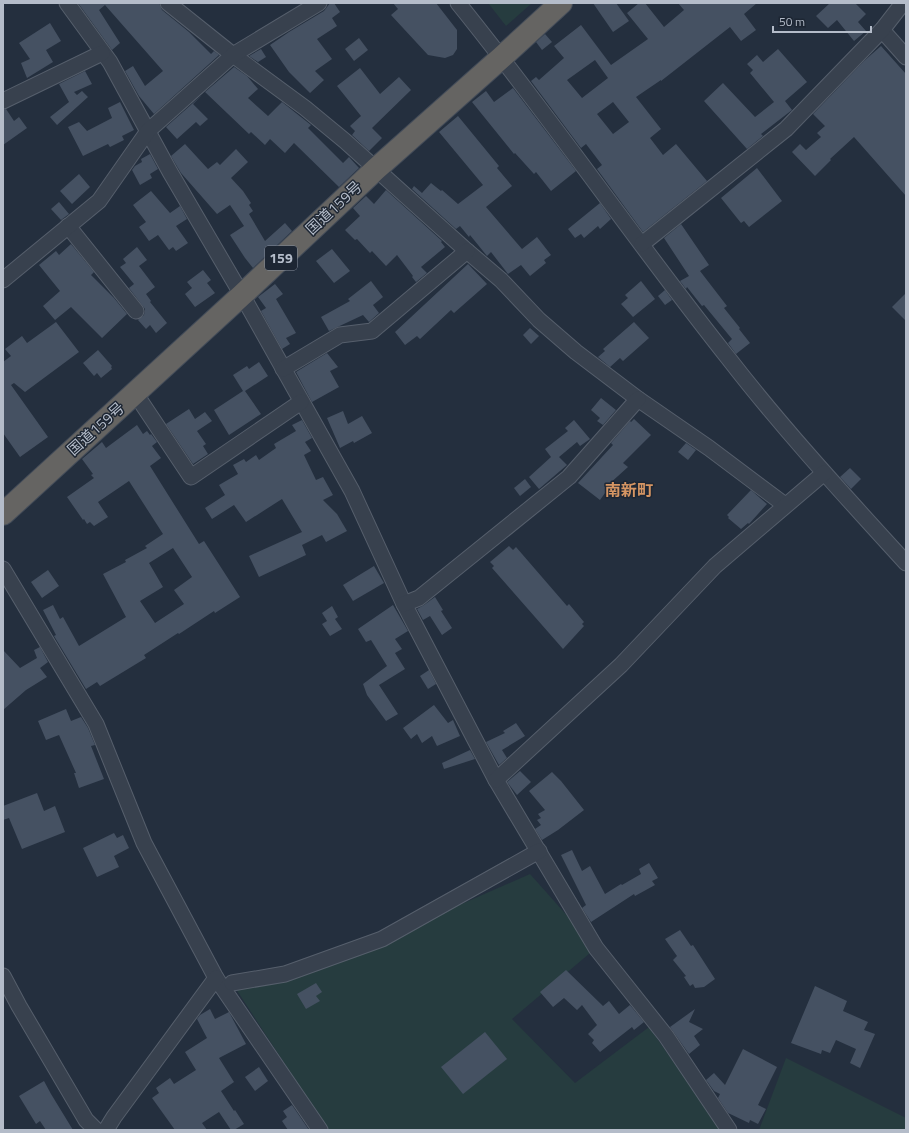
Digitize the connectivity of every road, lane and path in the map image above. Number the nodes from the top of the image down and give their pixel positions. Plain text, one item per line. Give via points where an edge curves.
1 (67, 3) edge
2 (168, 3) edge
3 (319, 3) edge
4 (458, 3) edge
5 (561, 3) edge
6 (903, 3) edge
7 (882, 30) junction
8 (102, 53) junction
9 (233, 55) junction
10 (502, 57) junction
11 (906, 57) edge
12 (3, 101) edge
13 (148, 131) junction
14 (376, 168) junction
15 (68, 226) junction
16 (642, 244) junction
17 (467, 251) junction
18 (3, 280) edge
19 (242, 295) junction
20 (136, 311) dead end
21 (283, 369) junction
22 (135, 393) junction
23 (638, 399) junction
24 (302, 402) junction
25 (824, 473) junction
26 (784, 506) junction
27 (3, 514) edge
28 (906, 563) edge
29 (3, 569) edge
30 (404, 604) junction
31 (496, 780) junction
32 (539, 851) junction
33 (3, 976) edge
34 (216, 978) junction
35 (232, 983) dead end
36 (96, 1130) edge
37 (106, 1130) edge
38 (320, 1130) edge
39 (729, 1130) edge

1 - 8 street
2 - 9 street
3 - 9 street
4 - 10 street
5 - 10 highway, 国道159号 / 159
6 - 7 street
7 - 11 street
7 - 16 street via 786,129
8 - 12 street
8 - 13 street via 110,62
9 - 13 street
9 - 14 street via 304,108
10 - 14 highway, 国道159号 / 159
10 - 16 street
13 - 15 street via 99,201
13 - 19 street
14 - 17 street
14 - 19 highway, 国道159号 / 159
15 - 18 street
15 - 20 street
16 - 25 street via 729,360
17 - 21 street via 372,331 340,335
17 - 23 street via 571,348
19 - 21 street
19 - 22 highway, 国道159号 / 159
21 - 24 street
22 - 24 street via 192,477
22 - 27 highway, 国道159号 / 159
23 - 26 street
23 - 30 street via 569,477 419,598
24 - 30 street via 352,491
25 - 26 street
25 - 28 street
26 - 31 street via 715,566 621,665
29 - 34 street via 96,724 144,843
30 - 31 street
31 - 32 street
32 - 35 street via 382,939 285,974
32 - 39 street via 596,948 666,1036
33 - 36 street via 86,1120
34 - 37 street
34 - 38 street

